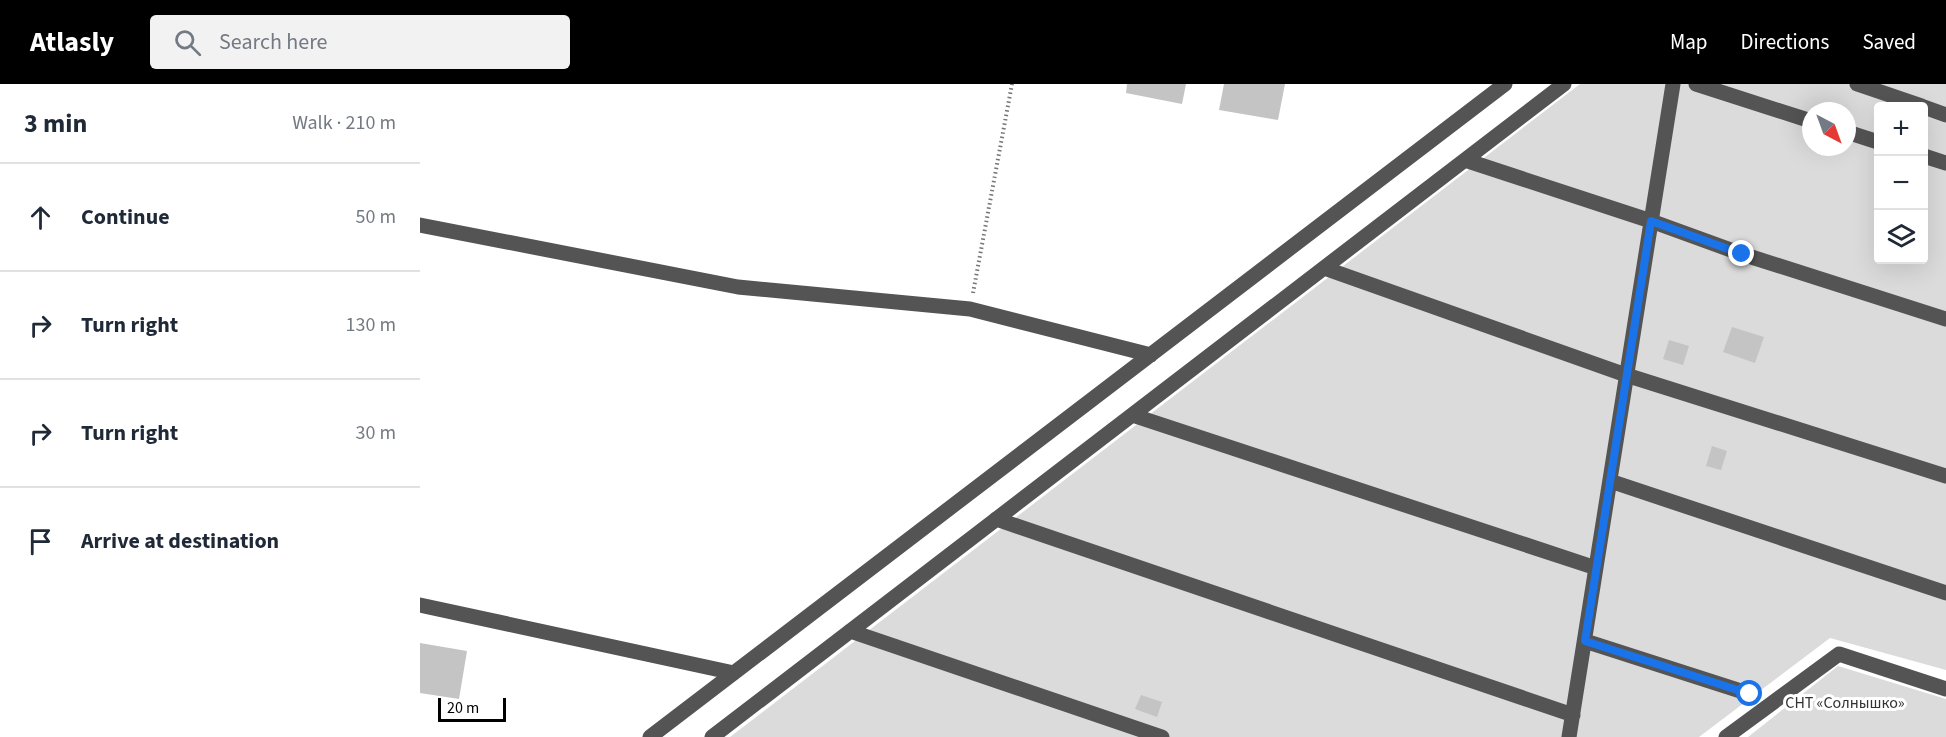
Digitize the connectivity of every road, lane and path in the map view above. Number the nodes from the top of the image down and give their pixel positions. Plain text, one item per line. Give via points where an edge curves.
1 (1012, 84) edge
2 (1504, 84) edge
3 (1564, 84) edge
4 (1673, 84) edge
5 (1696, 84) edge
6 (1857, 84) edge
7 (1909, 102) edge
8 (1928, 109) edge
9 (1946, 115) edge
10 (1802, 118) edge
11 (1856, 135) edge
12 (1874, 141) edge
13 (1928, 158) edge
14 (1465, 160) junction
15 (1946, 163) edge
16 (1651, 221) junction
17 (420, 225) edge
18 (1324, 268) junction
19 (970, 309) junction
20 (1946, 319) edge
21 (1151, 355) junction
22 (1626, 375) junction
23 (1132, 415) junction
24 (1946, 476) edge
25 (1610, 481) junction
26 (996, 519) junction
27 (1596, 568) junction
28 (1946, 593) edge
29 (420, 606) edge
30 (850, 631) junction
31 (1585, 641) junction
32 (734, 673) junction
33 (1946, 689) edge
34 (1750, 694) dead end
35 (1573, 715) junction
36 (650, 737) edge
37 (712, 737) edge
38 (1162, 737) edge
39 (1569, 737) edge
40 (1726, 737) edge

1 - 19 path
2 - 21 lane
3 - 14 lane
4 - 16 lane
5 - 10 lane
6 - 7 lane
8 - 9 lane
11 - 12 lane
13 - 15 lane
14 - 16 lane
14 - 18 lane
16 - 20 lane
16 - 22 lane
17 - 19 lane via 738,287
18 - 22 lane
18 - 23 lane
19 - 21 lane
21 - 32 lane
22 - 24 lane
22 - 25 lane
23 - 26 lane
23 - 27 lane
25 - 27 lane
25 - 28 lane
26 - 30 lane
26 - 35 lane
27 - 31 lane
29 - 32 lane
30 - 37 lane
30 - 38 lane
31 - 34 lane
31 - 35 lane
32 - 36 lane
33 - 40 lane via 1839,654
35 - 39 lane

